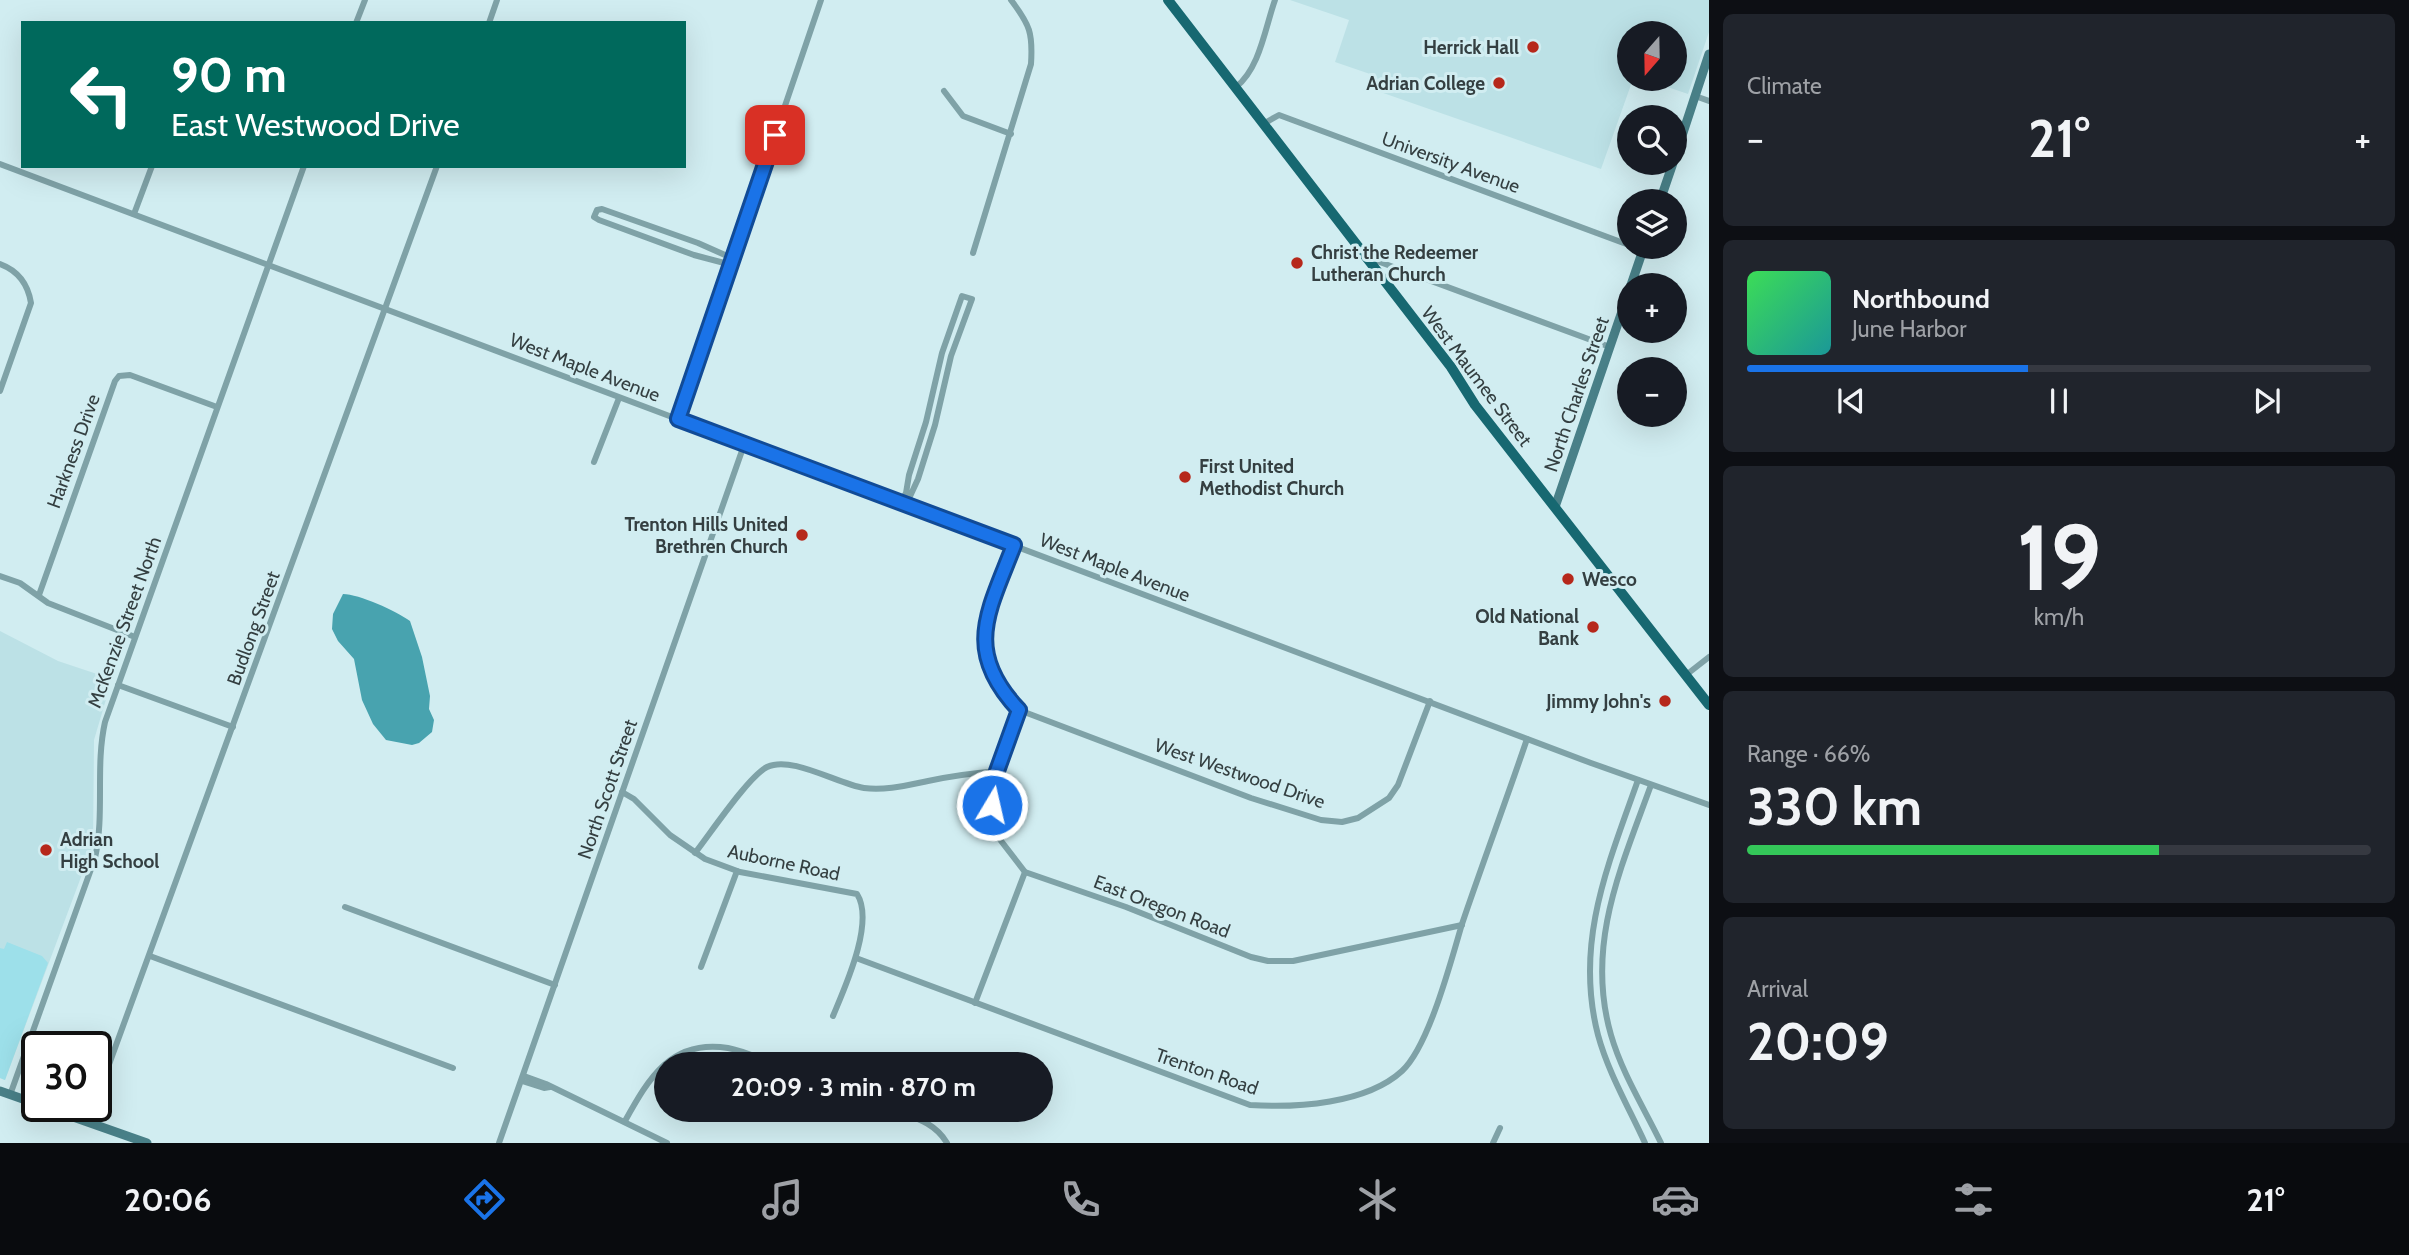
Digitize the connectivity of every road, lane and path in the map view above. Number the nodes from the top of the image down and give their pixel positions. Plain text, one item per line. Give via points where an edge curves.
1 (365, 0) edge
2 (497, 0) edge
3 (821, 0) edge
4 (1011, 0) edge
5 (1168, 0) edge
6 (1275, 0) edge
7 (357, 21) edge
8 (490, 21) edge
9 (1709, 54) edge
10 (1236, 87) junction
11 (944, 91) dead end
12 (1695, 96) junction
13 (1709, 101) edge
14 (1687, 120) edge
15 (1263, 124) junction
16 (1011, 134) junction
17 (0, 164) edge
18 (151, 168) edge
19 (303, 168) edge
20 (436, 168) edge
21 (134, 214) junction
22 (651, 226) junction
23 (647, 237) junction
24 (1617, 241) edge
25 (973, 253) dead end
26 (1364, 257) junction
27 (733, 262) junction
28 (268, 263) junction
29 (0, 264) edge
30 (386, 308) junction
31 (1617, 326) edge
32 (1610, 347) junction
33 (942, 353) junction
34 (951, 356) junction
35 (0, 391) edge
36 (620, 397) junction
37 (217, 407) junction
38 (678, 419) junction
39 (926, 422) junction
40 (936, 425) junction
41 (744, 445) junction
42 (594, 462) dead end
43 (903, 504) junction
44 (1555, 508) junction
45 (1014, 545) junction
46 (0, 576) edge
47 (39, 595) junction
48 (135, 637) junction
49 (1709, 657) edge
50 (1685, 675) junction
51 (118, 685) junction
52 (1430, 701) junction
53 (1709, 705) edge
54 (1019, 710) junction
55 (233, 727) junction
56 (1527, 739) junction
57 (997, 771) junction
58 (1638, 780) junction
59 (1651, 785) junction
60 (622, 792) junction
61 (1709, 806) edge
62 (695, 853) junction
63 (737, 871) junction
64 (1025, 872) junction
65 (345, 907) dead end
66 (1594, 917) junction
67 (1607, 918) junction
68 (1462, 925) junction
69 (150, 956) junction
70 (856, 958) junction
71 (701, 967) dead end
72 (555, 985) junction
73 (975, 1003) junction
74 (834, 1016) dead end
75 (1617, 1050) junction
76 (686, 1052) edge
77 (740, 1052) edge
78 (1605, 1055) junction
79 (112, 1057) edge
80 (453, 1068) dead end
81 (654, 1074) edge
82 (523, 1078) junction
83 (0, 1091) edge
84 (10, 1095) junction
85 (21, 1099) edge
86 (625, 1121) junction
87 (89, 1122) edge
88 (928, 1122) edge
89 (1500, 1128) dead end
90 (147, 1143) edge
91 (499, 1143) edge
92 (667, 1143) edge
93 (947, 1143) edge
94 (1493, 1143) edge
95 (1645, 1143) edge
96 (1661, 1143) edge

1 - 7 street
2 - 8 street
3 - 27 street
4 - 16 street via 1033,41
5 - 10 main road, West Maumee Street
6 - 10 street via 1254,64
9 - 12 street
10 - 15 main road, West Maumee Street
11 - 16 street via 963,116
12 - 13 street
12 - 14 street
15 - 24 street, University Avenue via 1279,115
15 - 26 main road, West Maumee Street
16 - 25 street
17 - 21 street, West Maple Avenue
18 - 21 street
19 - 28 street, McKenzie Street North
20 - 30 street, Budlong Street
21 - 28 street, West Maple Avenue
22 - 23 street
22 - 23 street via 601,209 594,217
22 - 27 street
23 - 27 street via 694,255
26 - 32 street
26 - 44 main road, West Maumee Street
27 - 38 street
28 - 30 street, West Maple Avenue
28 - 37 street, McKenzie Street North
29 - 35 street via 29,287 31,303
30 - 36 street, West Maple Avenue
30 - 55 street, Budlong Street
31 - 32 street, North Charles Street
32 - 44 street, North Charles Street
33 - 34 street
33 - 34 street via 962,296 972,299
33 - 39 street
34 - 40 street
36 - 38 street, West Maple Avenue
36 - 42 street
37 - 47 street, Harkness Drive via 130,375 119,376
37 - 48 street, McKenzie Street North
38 - 41 street, West Maple Avenue
39 - 40 street
39 - 43 street
40 - 43 street via 918,479
41 - 43 street, West Maple Avenue
41 - 60 street, North Scott Street
43 - 45 street, West Maple Avenue
44 - 50 main road, West Maumee Street
45 - 52 street, West Maple Avenue
45 - 54 street via 987,619 984,641 990,670
46 - 47 street
47 - 48 street via 48,603
48 - 51 street, McKenzie Street North
49 - 50 street
50 - 53 main road, West Maumee Street
51 - 55 street
51 - 84 street, McKenzie Street North via 99,752 95,858
52 - 54 street, West Westwood Drive via 1389,799 1342,822 1251,798
52 - 56 street, West Maple Avenue
54 - 57 street
55 - 69 street, Budlong Street
56 - 58 street, West Maple Avenue
56 - 68 street, Trenton Road
57 - 62 street via 867,788 792,765 768,767
57 - 64 street via 992,793 994,827
58 - 59 street, West Maple Avenue
58 - 66 street via 1601,883
59 - 61 street, West Maple Avenue
59 - 67 street
60 - 62 street, Auborne Road
60 - 72 street, North Scott Street
62 - 63 street, Auborne Road
63 - 70 street, Auborne Road via 857,894 863,919
63 - 71 street
64 - 68 street, East Oregon Road via 1268,961 1293,961
64 - 73 street
65 - 72 street
66 - 67 street
66 - 78 street via 1591,998
67 - 75 street via 1603,989
68 - 73 street, Trenton Road via 1422,1040 1403,1070 1361,1093 1313,1103 1250,1105
69 - 79 street, Budlong Street
69 - 80 street
70 - 73 street, Trenton Road
70 - 74 street
72 - 82 street, North Scott Street
75 - 78 street
75 - 96 street
76 - 77 street via 710,1046
78 - 95 street
81 - 86 street
82 - 86 street
82 - 91 street, North Scott Street
83 - 84 street
84 - 85 street
86 - 92 street
87 - 90 street
88 - 93 street
89 - 94 street

